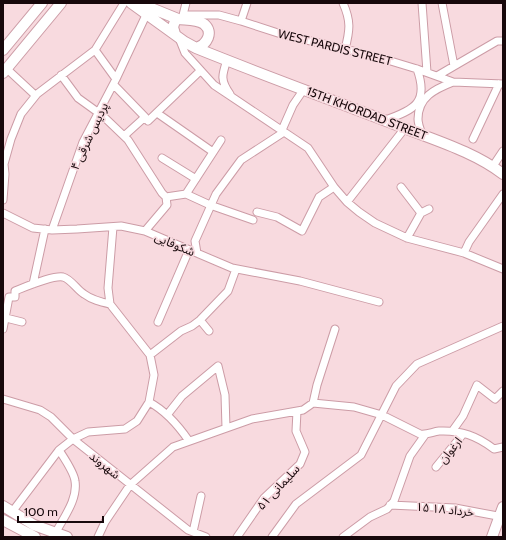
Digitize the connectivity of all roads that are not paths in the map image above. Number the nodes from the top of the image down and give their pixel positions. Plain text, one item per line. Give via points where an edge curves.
1 (61, 3) edge
2 (124, 3) edge
3 (131, 3) edge
4 (142, 3) edge
5 (186, 3) edge
6 (247, 3) edge
7 (343, 3) edge
8 (422, 3) edge
9 (442, 3) edge
10 (40, 4) edge
11 (147, 13) junction
12 (219, 15) junction
13 (181, 17) junction
14 (27, 21) junction
15 (241, 21) junction
16 (207, 27) junction
17 (38, 31) junction
18 (177, 36) junction
19 (208, 38) junction
20 (503, 41) edge
21 (196, 48) junction
22 (345, 49) junction
23 (3, 50) edge
24 (95, 50) junction
25 (227, 60) junction
26 (454, 66) junction
27 (417, 69) junction
28 (5, 71) edge
29 (200, 71) junction
30 (427, 72) junction
31 (61, 75) junction
32 (436, 76) junction
33 (115, 82) junction
34 (453, 82) junction
35 (501, 84) edge
36 (304, 89) junction
37 (35, 95) junction
38 (231, 96) junction
39 (98, 113) junction
40 (157, 113) junction
41 (145, 117) junction
42 (385, 120) junction
43 (405, 128) junction
44 (283, 131) junction
45 (422, 134) junction
46 (124, 136) junction
47 (473, 139) dead end
48 (221, 140) dead end
49 (503, 151) edge
50 (213, 152) junction
51 (162, 158) dead end
52 (493, 166) junction
53 (503, 174) edge
54 (196, 178) junction
55 (334, 187) junction
56 (401, 187) dead end
57 (186, 194) junction
58 (503, 194) edge
59 (166, 197) junction
60 (3, 200) edge
61 (347, 202) junction
62 (210, 206) junction
63 (429, 209) dead end
64 (256, 212) dead end
65 (3, 213) edge
66 (421, 213) junction
67 (253, 220) dead end
68 (113, 227) junction
69 (48, 230) junction
70 (145, 231) junction
71 (407, 238) junction
72 (189, 250) junction
73 (464, 253) junction
74 (197, 254) junction
75 (236, 269) junction
76 (503, 269) edge
77 (33, 284) junction
78 (379, 302) dead end
79 (110, 304) junction
80 (6, 318) junction
81 (200, 320) junction
82 (22, 322) dead end
83 (158, 322) dead end
84 (503, 326) edge
85 (3, 329) edge
86 (336, 330) dead end
87 (209, 331) dead end
88 (150, 355) junction
89 (503, 391) edge
90 (3, 398) edge
91 (148, 402) junction
92 (313, 404) junction
93 (297, 411) junction
94 (167, 415) junction
95 (382, 415) junction
96 (226, 428) junction
97 (453, 430) junction
98 (463, 434) junction
99 (425, 435) junction
100 (73, 439) junction
101 (189, 441) junction
102 (503, 447) edge
103 (59, 450) junction
104 (436, 467) dead end
105 (130, 484) junction
106 (202, 496) dead end
107 (390, 505) junction
108 (503, 507) edge
109 (7, 509) edge
110 (501, 517) edge
111 (3, 520) edge
112 (190, 533) edge
113 (55, 534) junction
114 (35, 537) edge
115 (67, 537) edge
116 (98, 537) edge
117 (206, 537) edge
118 (237, 537) edge
119 (272, 537) edge
120 (343, 537) edge
121 (492, 537) edge

1 - 17 street
2 - 24 street
3 - 11 street
4 - 13 street via 166,14
5 - 13 street
6 - 15 street
7 - 22 street via 349,21
8 - 30 street
9 - 26 street
10 - 14 street
11 - 18 street
11 - 33 street, پردیس شرقی ۴
12 - 13 street, WEST PARDIS STREET
12 - 15 street, WEST PARDIS STREET
12 - 16 street
13 - 16 street via 198,21
13 - 18 street via 172,27
14 - 17 street
14 - 23 street
15 - 22 street, WEST PARDIS STREET via 281,34
16 - 19 street
17 - 28 street
18 - 21 street
18 - 29 street via 185,53
19 - 21 street via 206,43
19 - 25 street
20 - 26 street via 497,40
21 - 25 street, 15TH KHORDAD STREET
22 - 27 street, WEST PARDIS STREET
24 - 31 street
24 - 33 street
25 - 36 street, 15TH KHORDAD STREET
25 - 38 street via 222,75
26 - 32 street
27 - 30 street, WEST PARDIS STREET
27 - 42 street via 422,92 416,106 401,115
28 - 37 street
29 - 38 street via 214,85
29 - 40 street
30 - 32 street, WEST PARDIS STREET
31 - 37 street
31 - 39 street via 78,98
32 - 34 street, WEST PARDIS STREET
33 - 39 street, پردیس شرقی ۴
33 - 41 street
34 - 35 street, WEST PARDIS STREET
34 - 45 street via 427,96 420,108 418,120
35 - 47 street
36 - 42 street, 15TH KHORDAD STREET
36 - 44 street via 293,105
37 - 60 street via 21,114 11,139 4,164
38 - 44 street
39 - 46 street
39 - 69 street, پردیس شرقی ۴ via 76,158
40 - 41 street via 148,121
40 - 50 street
41 - 46 street
42 - 43 street, 15TH KHORDAD STREET
43 - 45 street, 15TH KHORDAD STREET
43 - 61 street
44 - 55 street via 308,148
44 - 62 street via 241,160
45 - 52 street, 15TH KHORDAD STREET
46 - 59 street
48 - 50 street
49 - 52 street
50 - 54 street
51 - 54 street
52 - 53 street, 15TH KHORDAD STREET
54 - 57 street
55 - 61 street
55 - 64 street via 320,197 302,231 278,217
56 - 66 street
57 - 59 street
57 - 62 street
58 - 73 street
59 - 70 street via 167,205
61 - 71 street via 375,222
62 - 67 street
62 - 74 street via 195,241
63 - 66 street
65 - 69 street, شکوفایی via 33,228
66 - 71 street
68 - 69 street, شکوفایی
68 - 70 street, شکوفایی
68 - 79 street via 108,288
69 - 77 street, پردیس شرقی ۴
70 - 72 street, شکوفایی
71 - 73 street
72 - 74 street, شکوفایی
72 - 83 street
73 - 76 street
74 - 75 street, شکوفایی
75 - 78 street, شکوفایی via 300,281
75 - 81 street via 228,292
77 - 79 street via 62,277 84,294
77 - 80 street via 15,291 15,297 9,297
79 - 88 street
80 - 82 street
80 - 85 street
81 - 87 street
81 - 88 street
84 - 95 street via 417,364 396,386
86 - 92 street
88 - 91 street via 154,375
89 - 97 street via 496,399 477,385 463,416
90 - 100 street, شهروند via 40,410 51,417
91 - 94 street
91 - 100 street via 137,421 124,429 88,432
92 - 93 street
92 - 95 street via 354,408
93 - 96 street via 252,419
93 - 118 street, سلیمانی ۵۱ via 296,431 306,452 300,464 264,498
94 - 96 street via 182,396 218,366 226,395
94 - 101 street
95 - 99 street
95 - 119 street via 361,455 296,504
96 - 101 street
97 - 98 street
97 - 99 street
98 - 102 street via 480,439 494,449
98 - 104 street, ارغوان
99 - 107 street via 410,456 394,501
100 - 103 street
100 - 105 street, شهروند
101 - 105 street via 173,447
103 - 109 street
103 - 113 street via 75,480 75,492
105 - 112 street, شهروند
105 - 116 street
106 - 112 street
107 - 110 street, ۱۵ خرداد ۱۸ via 455,508
107 - 120 street
108 - 110 street
109 - 113 street
110 - 121 street
111 - 114 street
112 - 117 street, شهروند
113 - 115 street

